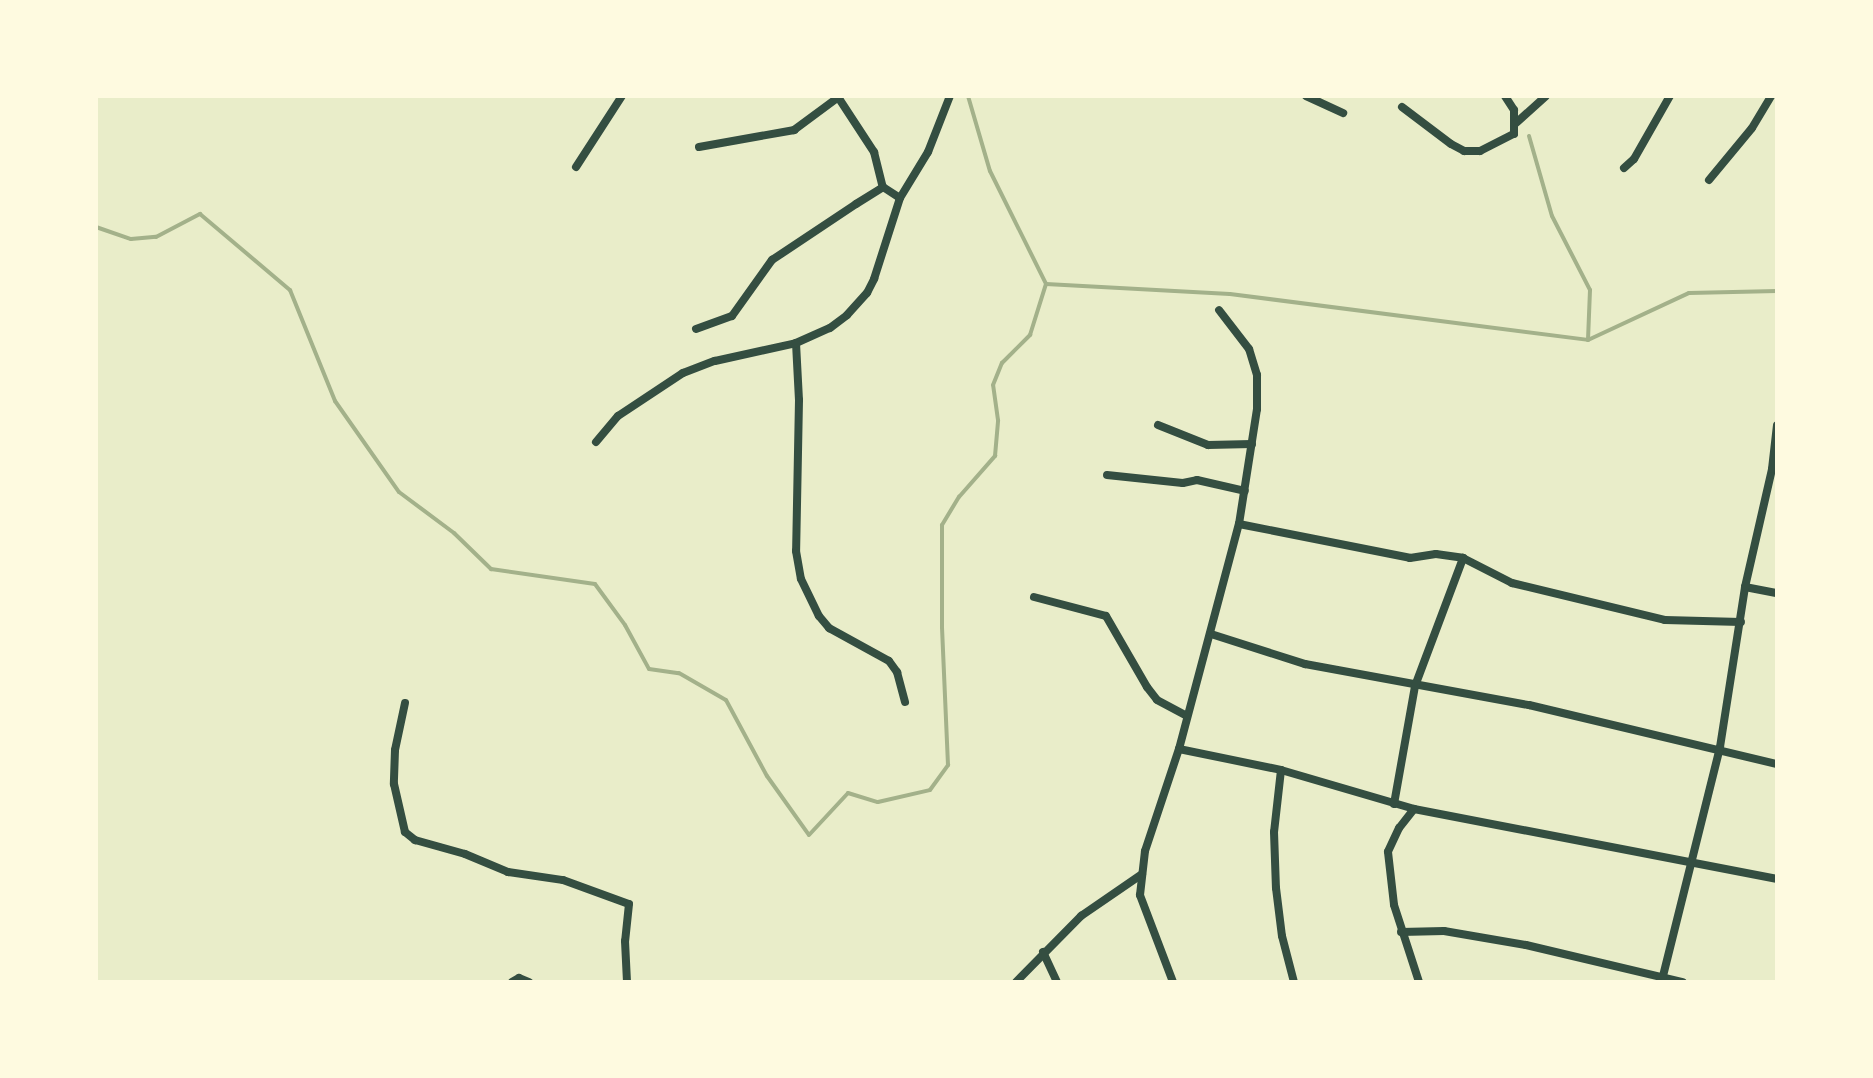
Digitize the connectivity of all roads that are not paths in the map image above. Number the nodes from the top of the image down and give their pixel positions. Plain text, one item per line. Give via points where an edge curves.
1 (622, 96) edge
2 (950, 96) edge
3 (1505, 96) edge
4 (1546, 96) edge
5 (1670, 96) edge
6 (1771, 96) edge
7 (839, 97) edge
8 (1313, 97) edge
9 (1402, 107) dead end
10 (1343, 113) dead end
11 (1516, 123) junction
12 (699, 147) dead end
13 (576, 167) dead end
14 (1624, 168) dead end
15 (1709, 180) dead end
16 (883, 187) junction
17 (900, 198) junction
18 (1219, 310) dead end
19 (696, 329) dead end
20 (796, 343) junction
21 (1158, 425) dead end
22 (1777, 425) edge
23 (596, 442) dead end
24 (1252, 444) junction
25 (1775, 470) edge
26 (1107, 475) dead end
27 (1245, 491) junction
28 (1239, 524) junction
29 (1463, 558) junction
30 (1745, 587) junction
31 (1777, 593) edge
32 (1034, 597) dead end
33 (1741, 622) junction
34 (1211, 634) junction
35 (1415, 686) junction
36 (905, 702) dead end
37 (405, 703) dead end
38 (1187, 716) junction
39 (1179, 749) junction
40 (1720, 751) junction
41 (1777, 764) edge
42 (1281, 770) junction
43 (1394, 804) junction
44 (1414, 809) junction
45 (1691, 864) junction
46 (1142, 874) junction
47 (1777, 879) edge
48 (1401, 932) junction
49 (1043, 952) junction
50 (1663, 976) junction
51 (512, 982) edge
52 (529, 982) edge
53 (627, 982) edge
54 (1016, 982) edge
55 (1057, 982) edge
56 (1173, 982) edge
57 (1294, 982) edge
58 (1419, 982) edge
59 (1683, 982) edge

1 - 13 street
2 - 17 street via 924,160
3 - 11 street
4 - 11 street
5 - 14 street
6 - 15 street
7 - 12 street via 794,130
7 - 16 street via 874,152
8 - 10 street
9 - 11 street via 1464,151 1498,145 1514,134
16 - 17 street
16 - 19 street via 772,260 732,316
17 - 20 street via 867,293 830,328
18 - 24 street via 1249,349 1257,375
20 - 23 street via 683,373 618,416
20 - 36 street via 796,551 801,579 829,628 889,661
21 - 24 street via 1208,445
22 - 25 street
24 - 27 street
25 - 30 street
26 - 27 street via 1197,480
27 - 28 street
28 - 29 street via 1410,558
28 - 34 street
29 - 33 street via 1512,583 1608,608 1665,620
29 - 35 street
30 - 31 street
30 - 33 street
32 - 38 street via 1106,616 1157,700
33 - 40 street
34 - 35 street via 1305,664
34 - 38 street
35 - 40 street via 1529,705
35 - 43 street
37 - 53 street via 394,784 405,832 508,872 563,880 629,904
38 - 39 street
39 - 42 street
39 - 46 street
40 - 41 street
40 - 45 street
42 - 43 street
42 - 57 street via 1274,832 1276,888
43 - 44 street
44 - 45 street
44 - 48 street via 1388,852
45 - 47 street
45 - 50 street
46 - 49 street via 1081,916
46 - 56 street via 1140,895
48 - 50 street via 1444,931
48 - 58 street
49 - 54 street
49 - 55 street
50 - 59 street
51 - 52 street

